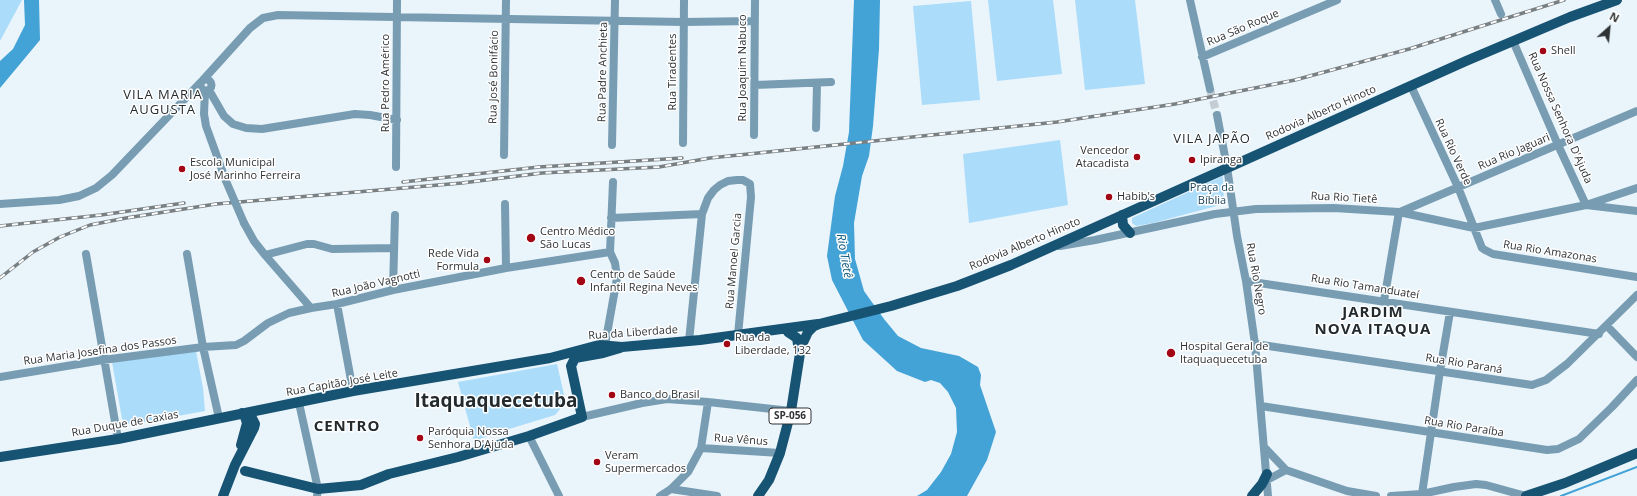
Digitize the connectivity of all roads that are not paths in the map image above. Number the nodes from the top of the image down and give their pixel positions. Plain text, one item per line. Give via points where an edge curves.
1 (397, 0) edge
2 (506, 0) edge
3 (615, 0) edge
4 (684, 0) edge
5 (755, 0) edge
6 (1190, 0) edge
7 (1494, 0) edge
8 (1617, 0) edge
9 (1332, 1) edge
10 (1501, 14) dead end
11 (397, 18) junction
12 (506, 18) junction
13 (615, 20) junction
14 (754, 21) junction
15 (684, 22) junction
16 (1513, 41) junction
17 (1202, 57) junction
18 (831, 82) dead end
19 (817, 84) junction
20 (755, 85) junction
21 (205, 86) junction
22 (1411, 86) junction
23 (1210, 89) tunnel mouth
24 (1637, 111) edge
25 (1217, 115) tunnel mouth
26 (397, 120) junction
27 (816, 128) dead end
28 (754, 135) dead end
29 (683, 143) dead end
30 (1558, 144) junction
31 (612, 145) dead end
32 (504, 155) dead end
33 (396, 167) dead end
34 (1227, 167) junction
35 (613, 182) dead end
36 (1458, 187) junction
37 (1637, 188) edge
38 (0, 204) edge
39 (505, 204) dead end
40 (1586, 205) junction
41 (1637, 211) edge
42 (1233, 212) junction
43 (1399, 212) junction
44 (702, 214) junction
45 (395, 215) dead end
46 (1122, 215) junction
47 (612, 218) junction
48 (1474, 228) junction
49 (1130, 233) junction
50 (394, 248) junction
51 (1047, 248) junction
52 (610, 252) junction
53 (86, 254) dead end
54 (187, 254) dead end
55 (265, 255) junction
56 (506, 268) junction
57 (1637, 277) edge
58 (1246, 281) junction
59 (393, 290) junction
60 (1637, 295) edge
61 (1384, 301) junction
62 (337, 304) junction
63 (311, 308) junction
64 (1450, 312) junction
65 (834, 321) junction
66 (819, 324) junction
67 (1607, 326) junction
68 (759, 332) junction
69 (788, 332) junction
70 (808, 332) junction
71 (1599, 334) junction
72 (738, 335) junction
73 (689, 341) junction
74 (1255, 344) junction
75 (605, 345) junction
76 (203, 347) junction
77 (622, 347) junction
78 (800, 352) junction
79 (583, 356) junction
80 (1637, 357) edge
81 (550, 358) junction
82 (103, 360) junction
83 (571, 366) junction
84 (1440, 372) junction
85 (0, 377) edge
86 (439, 378) joint
87 (1637, 380) edge
88 (353, 391) junction
89 (708, 402) junction
90 (299, 403) junction
91 (1261, 406) junction
92 (262, 410) junction
93 (791, 411) junction
94 (242, 413) junction
95 (582, 417) junction
96 (219, 418) junction
97 (252, 418) junction
98 (1431, 433) junction
99 (529, 436) junction
100 (118, 439) junction
101 (249, 439) junction
102 (701, 448) junction
103 (1264, 448) junction
104 (780, 453) junction
105 (1637, 453) edge
106 (0, 457) edge
107 (235, 465) junction
108 (1286, 470) junction
109 (245, 471) junction
110 (1267, 477) junction
111 (671, 489) junction
112 (318, 492) edge
113 (1422, 494) junction
114 (222, 496) edge
115 (229, 496) edge
116 (559, 496) edge
117 (660, 496) edge
118 (717, 496) edge
119 (758, 496) edge
120 (1252, 496) edge
121 (1268, 496) edge
122 (1376, 496) edge
123 (1391, 496) edge
124 (1526, 496) edge

1 - 11 street, Rua Pedro Américo
2 - 12 street, Rua José Bonifácio
3 - 13 street, Rua Padre Anchieta
4 - 15 street, Rua Tiradentes
5 - 14 street, Rua Joaquim Nabuco
6 - 17 street
7 - 10 street
8 - 16 main road, Rodovia Alberto Hinoto
9 - 17 street, Rua São Roque
11 - 12 street
11 - 21 street via 263,18 216,64
11 - 26 street, Rua Pedro Américo
12 - 13 street
12 - 32 street, Rua José Bonifácio
13 - 15 street
13 - 31 street, Rua Padre Anchieta
14 - 15 street
14 - 20 street, Rua Joaquim Nabuco
15 - 29 street, Rua Tiradentes
16 - 22 main road, Rodovia Alberto Hinoto
16 - 30 street, Rua Nossa Senhora D'Ajuda
17 - 23 street
18 - 19 street
19 - 20 street
19 - 27 street
20 - 28 street, Rua Joaquim Nabuco
21 - 26 street via 224,116 233,124 246,128 262,128 356,114
21 - 38 street via 187,96 112,175 96,188 79,196 63,199
21 - 55 street, bridge via 206,126 244,223
22 - 34 main road, Rodovia Alberto Hinoto
22 - 36 street, Rua Rio Verde
24 - 30 street, Rua Rio Jaguari
25 - 34 street, Rua Rio Negro
26 - 33 street, Rua Pedro Américo
30 - 36 street, Rua Rio Jaguari
30 - 40 street, Rua Nossa Senhora D'Ajuda
34 - 42 street, Rua Rio Negro
34 - 46 main road, Rodovia Alberto Hinoto
35 - 47 street
36 - 43 street, Rua Rio Jaguari
36 - 48 street, Rua Rio Verde
37 - 40 street, Rua Rio Tietê
39 - 56 street
40 - 41 street
40 - 48 street, Rua Rio Tietê
42 - 43 street, Rua Rio Tietê via 1302,207
42 - 49 street, Rua Rio Tietê
42 - 58 street, Rua Rio Negro
43 - 48 street, Rua Rio Tietê
43 - 61 street
44 - 47 street
44 - 72 street, Rua Manoel Garcia via 708,198 720,185 728,181 742,180 750,184
44 - 73 street
45 - 50 street
46 - 49 main road via 1123,225
46 - 51 main road, Rodovia Alberto Hinoto
47 - 52 street
48 - 57 street, Rua Rio Amazonas via 1482,248 1493,254
49 - 51 street, Rua Rio Tietê
50 - 55 street via 332,249 307,244
50 - 59 street
51 - 65 main road, Rodovia Alberto Hinoto via 963,284
52 - 56 street, Rua João Vagnotti
52 - 75 street via 617,278
53 - 82 street
54 - 76 street
55 - 63 street
56 - 59 street, Rua João Vagnotti
58 - 61 street, Rua Rio Tamanduateí
58 - 74 street, Rua Rio Negro
59 - 62 street, Rua João Vagnotti
60 - 67 street, Rua Rio Paraná
61 - 64 street, Rua Rio Tamanduateí
62 - 63 street, Rua João Vagnotti
62 - 88 street
63 - 76 street, Rua João Vagnotti via 279,317 236,345
64 - 71 street, Rua Rio Tamanduateí
64 - 84 street
65 - 66 main road, Rodovia Alberto Hinoto
65 - 70 main road, Rodovia Alberto Hinoto
66 - 68 main road, Rua da Liberdade
66 - 70 main road, Rodovia Alberto Hinoto
67 - 71 street, Rua Rio Paraná
67 - 80 street
68 - 69 main road, Rua da Liberdade
68 - 72 main road, Rua da Liberdade
69 - 70 main road, Rua da Liberdade
69 - 78 main road via 797,338
70 - 78 main road, SP-056
71 - 84 street, Rua Rio Paraná via 1567,364 1539,383 1523,384
72 - 73 main road, Rua da Liberdade
73 - 77 main road, Rua da Liberdade
74 - 84 street, Rua Rio Paraná
74 - 91 street, Rua Rio Negro
75 - 77 main road, Rua da Liberdade
75 - 79 main road
75 - 81 main road, Rua da Liberdade
76 - 82 street, Rua Maria Josefina dos Passos
76 - 96 street
77 - 79 main road via 602,354
78 - 93 main road, SP-056
79 - 83 main road via 574,358
81 - 83 main road via 562,360
81 - 86 main road, Rua da Liberdade
82 - 85 street, Rua Maria Josefina dos Passos
82 - 100 street
83 - 95 main road
84 - 98 street
86 - 88 main road, Rua Capitão José Leite
87 - 98 street, Rua Rio Paraíba via 1590,430 1579,439 1558,449 1528,448
88 - 90 main road, Rua Capitão José Leite
89 - 93 street
89 - 95 street via 655,400
89 - 102 street
90 - 92 main road, Rua Capitão José Leite
90 - 112 street
91 - 98 street, Rua Rio Paraíba
91 - 103 street, Rua Rio Negro
92 - 94 main road, Rua Duque de Caxias
92 - 97 main road, Rua Capitão José Leite
93 - 104 main road, SP-056
94 - 96 main road, Rua Duque de Caxias
94 - 97 main road
94 - 107 main road via 247,423
95 - 99 main road
96 - 100 main road, Rua Duque de Caxias
97 - 101 main road via 254,424
98 - 113 street
99 - 112 main road via 389,474 361,485
99 - 116 street
100 - 106 main road, Rua Duque de Caxias
101 - 107 main road
101 - 109 main road via 242,463
102 - 104 street, Rua Vênus
102 - 111 street via 688,472
103 - 108 street
103 - 110 street, Rua Rio Negro
104 - 119 main road, SP-056 via 769,480
105 - 124 main road
107 - 114 main road
108 - 110 street
108 - 122 street via 1347,491
109 - 112 main road
109 - 115 main road via 238,474
110 - 120 main road
110 - 121 street, Rua Rio Negro
111 - 117 street
111 - 118 street
113 - 123 street
113 - 124 street via 1476,484

